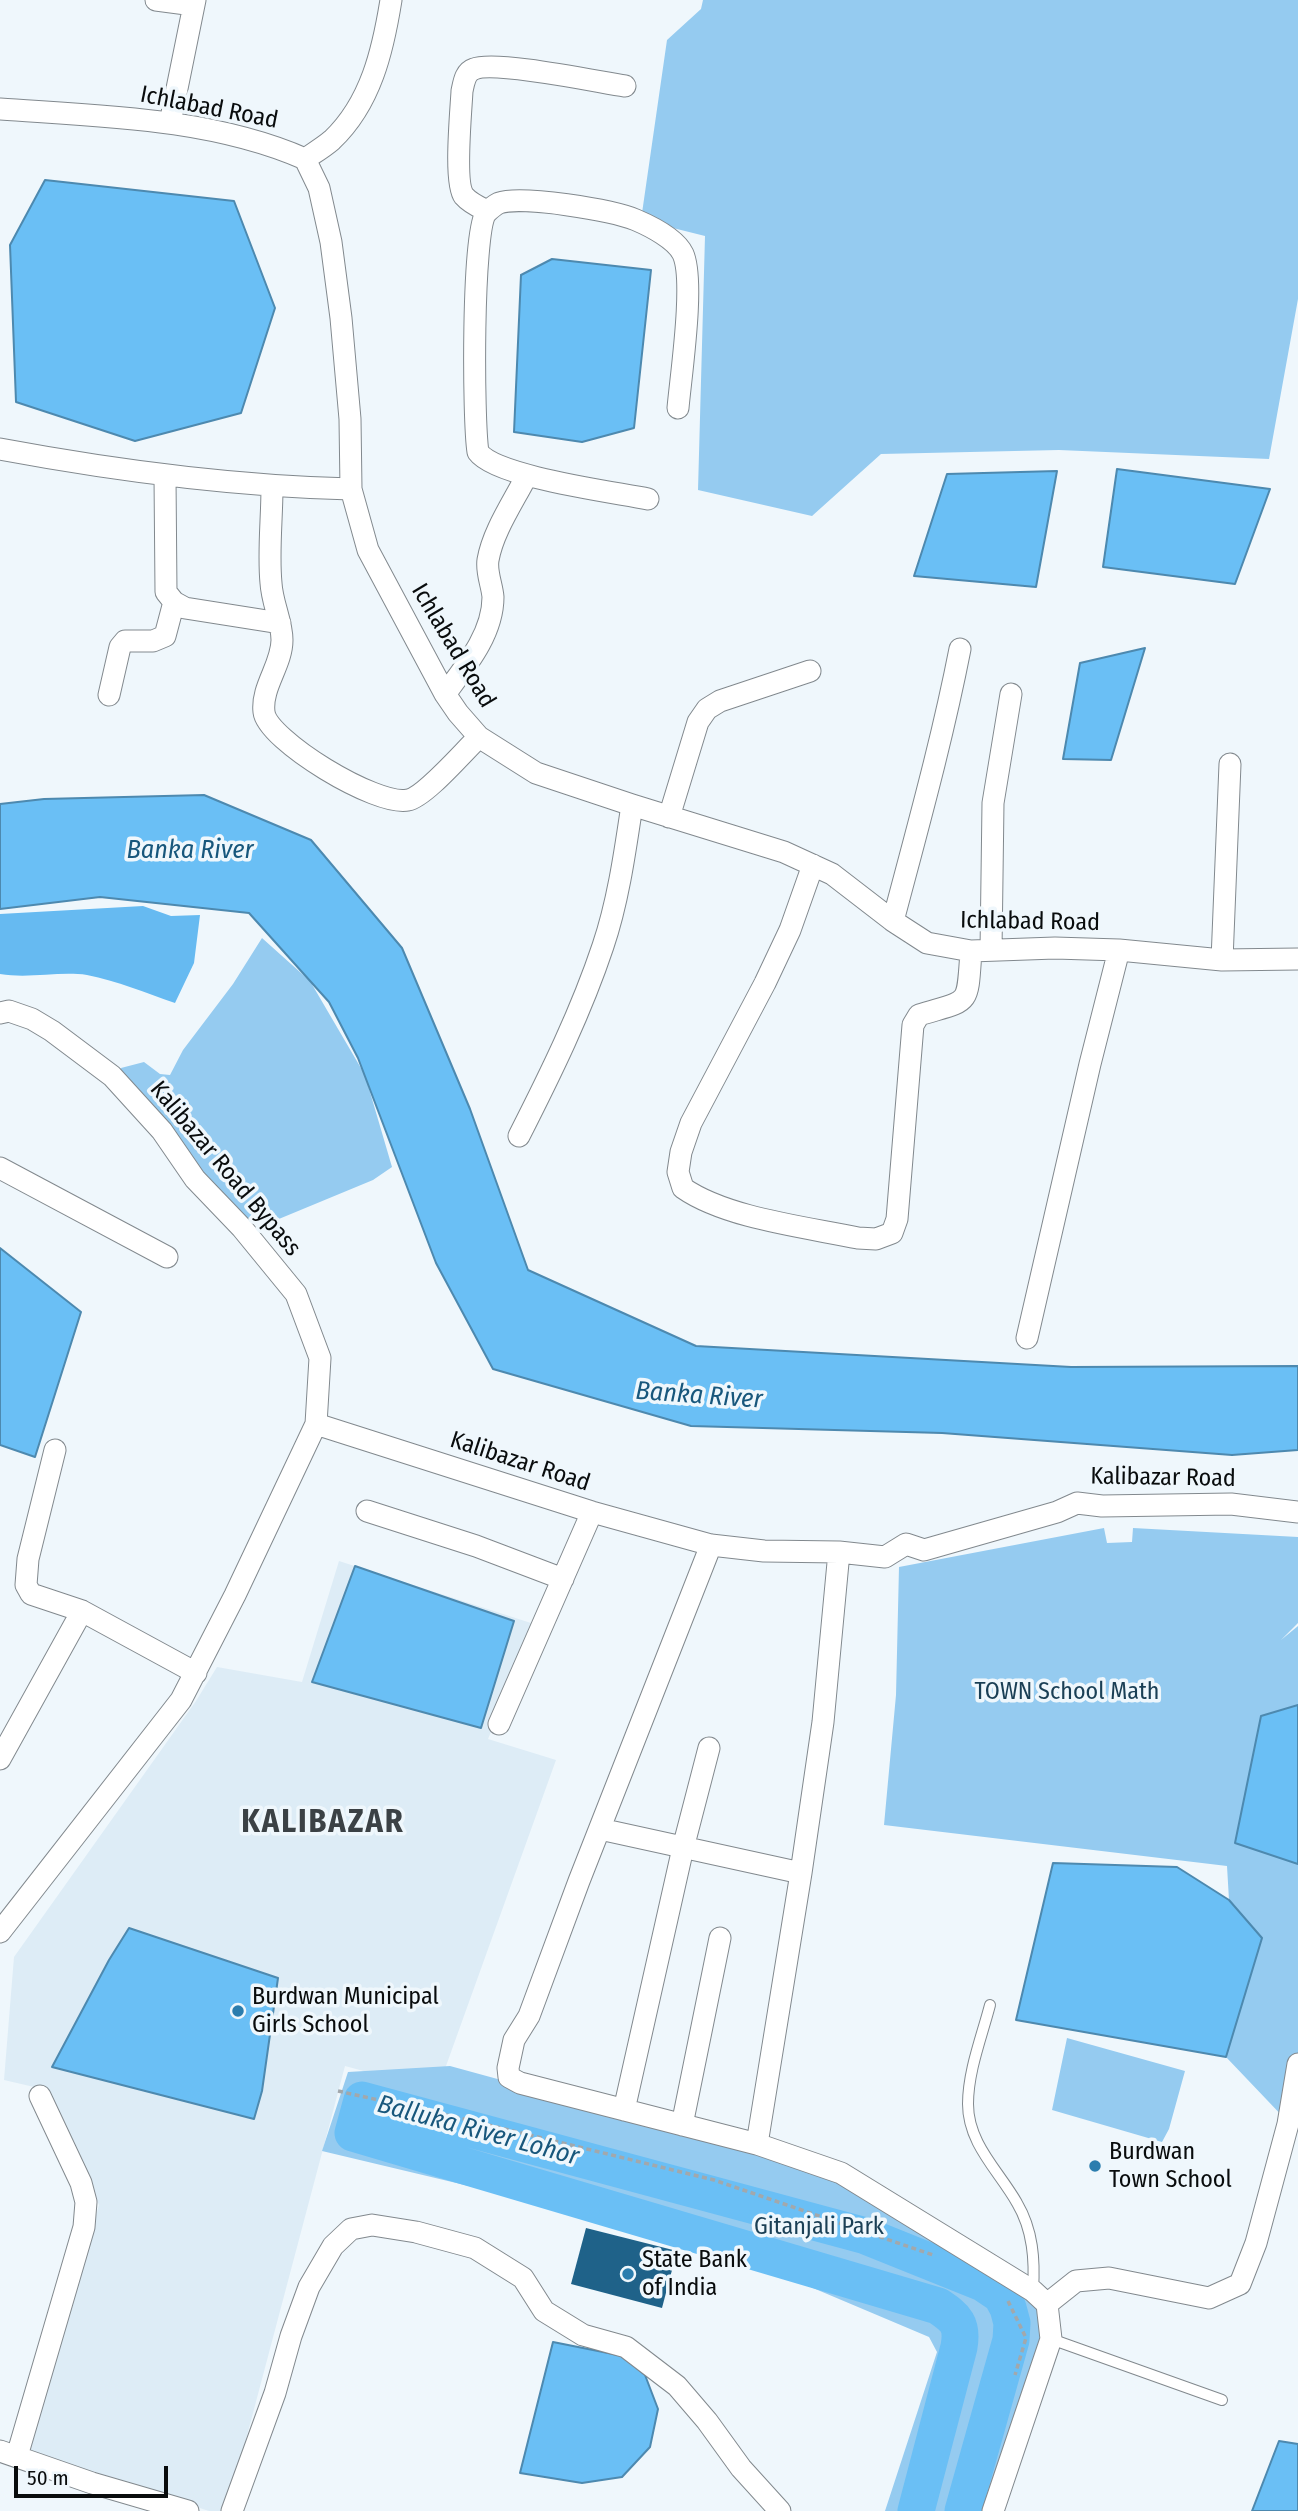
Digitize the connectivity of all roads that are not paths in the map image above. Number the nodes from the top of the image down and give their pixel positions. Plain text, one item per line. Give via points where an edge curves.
1 (156, 0) edge
2 (391, 0) edge
3 (195, 3) edge
4 (625, 86) dead end
5 (0, 109) edge
6 (170, 123) junction
7 (305, 159) junction
8 (487, 211) junction
9 (678, 408) dead end
10 (0, 449) edge
11 (527, 475) junction
12 (165, 477) junction
13 (272, 487) junction
14 (351, 489) junction
15 (648, 499) dead end
16 (174, 602) junction
17 (280, 623) junction
18 (960, 649) dead end
19 (810, 671) dead end
20 (445, 694) junction
21 (1011, 694) dead end
22 (109, 695) dead end
23 (479, 737) junction
24 (1230, 764) dead end
25 (632, 806) junction
26 (669, 817) junction
27 (813, 865) junction
28 (893, 921) junction
29 (1119, 950) junction
30 (981, 951) junction
31 (1298, 959) edge
32 (1222, 960) junction
33 (0, 1013) edge
34 (519, 1136) dead end
35 (0, 1168) edge
36 (167, 1257) dead end
37 (1027, 1338) dead end
38 (316, 1424) junction
39 (55, 1450) dead end
40 (367, 1511) dead end
41 (592, 1512) junction
42 (1298, 1512) edge
43 (711, 1545) junction
44 (839, 1552) junction
45 (563, 1579) junction
46 (82, 1611) junction
47 (196, 1673) junction
48 (499, 1724) dead end
49 (709, 1748) dead end
50 (0, 1759) edge
51 (600, 1829) junction
52 (683, 1847) junction
53 (801, 1873) junction
54 (0, 1932) edge
55 (720, 1938) dead end
56 (990, 2005) dead end
57 (1298, 2064) edge
58 (40, 2096) dead end
59 (624, 2110) junction
60 (682, 2125) junction
61 (757, 2144) junction
62 (1040, 2297) junction
63 (1051, 2339) junction
64 (1222, 2400) dead end
65 (9, 2453) edge
66 (188, 2511) edge
67 (232, 2511) edge
68 (780, 2511) edge
69 (993, 2511) edge

1 - 3 street
2 - 7 street via 383,48 370,84 332,139
3 - 6 street
4 - 8 street via 507,67 472,69 462,91 458,179 462,194
5 - 6 street, Ichlabad Road
6 - 7 street, Ichlabad Road via 274,145
7 - 14 street, Ichlabad Road via 319,188 331,242 341,318
8 - 9 street via 499,203 519,201 597,210 635,220 676,244 683,254 688,288
8 - 11 street via 478,250 476,439 483,458
10 - 12 street
11 - 15 street
11 - 20 street via 488,561 491,615 474,654
12 - 13 street
12 - 16 street via 164,581
13 - 14 street
13 - 17 street via 271,583
14 - 20 street, Ichlabad Road via 368,550
16 - 17 street via 185,608
16 - 22 street via 165,636 125,641 120,646
17 - 23 street via 279,660 264,699 267,725 324,769 387,800 407,800 420,795
18 - 28 street via 939,749
19 - 26 street via 707,709 698,722
20 - 23 street, Ichlabad Road
21 - 30 street via 993,803
23 - 25 street, Ichlabad Road via 536,773
24 - 32 street
25 - 26 street, Ichlabad Road
25 - 34 street via 604,945 559,1056
26 - 27 street, Ichlabad Road
27 - 28 street, Ichlabad Road via 832,874
27 - 30 street via 790,930 691,1123 681,1152 678,1172 682,1188 698,1199 734,1212 858,1238 876,1239 892,1233 897,1219 913,1025 919,1015 963,1001
28 - 30 street, Ichlabad Road via 928,943
29 - 30 street, Ichlabad Road
29 - 32 street, Ichlabad Road
29 - 37 street
31 - 32 street, Ichlabad Road
33 - 38 street, Kalibazar Road Bypass via 9,1011 32,1019 112,1076 296,1294 320,1358
35 - 36 street
38 - 41 street, Kalibazar Road
38 - 47 street
39 - 46 street via 28,1559 26,1585 31,1594
40 - 45 street
41 - 43 street, Kalibazar Road
41 - 45 street
42 - 44 street, Kalibazar Road via 1231,1504 1077,1503 924,1550 906,1544 886,1557
43 - 44 street, Kalibazar Road
43 - 51 street
44 - 53 street
45 - 48 street
46 - 47 street
46 - 50 street
47 - 54 street via 181,1700
49 - 52 street
51 - 52 street
51 - 59 street via 529,2016 516,2034 508,2068 509,2077 520,2083
52 - 53 street
52 - 59 street
53 - 61 street
55 - 60 street
56 - 62 lane via 968,2104 973,2133 1018,2204 1032,2239
57 - 62 street via 1288,2124 1256,2243 1240,2284 1209,2298 1109,2278 1076,2281
58 - 65 street via 81,2183 86,2202 84,2227
59 - 60 street
60 - 61 street
61 - 62 street via 841,2173
62 - 63 street
63 - 64 lane
63 - 69 street
65 - 66 street
67 - 68 street via 309,2287 333,2246 351,2229 372,2225 475,2248 523,2278 544,2311 583,2335 626,2347 677,2386

